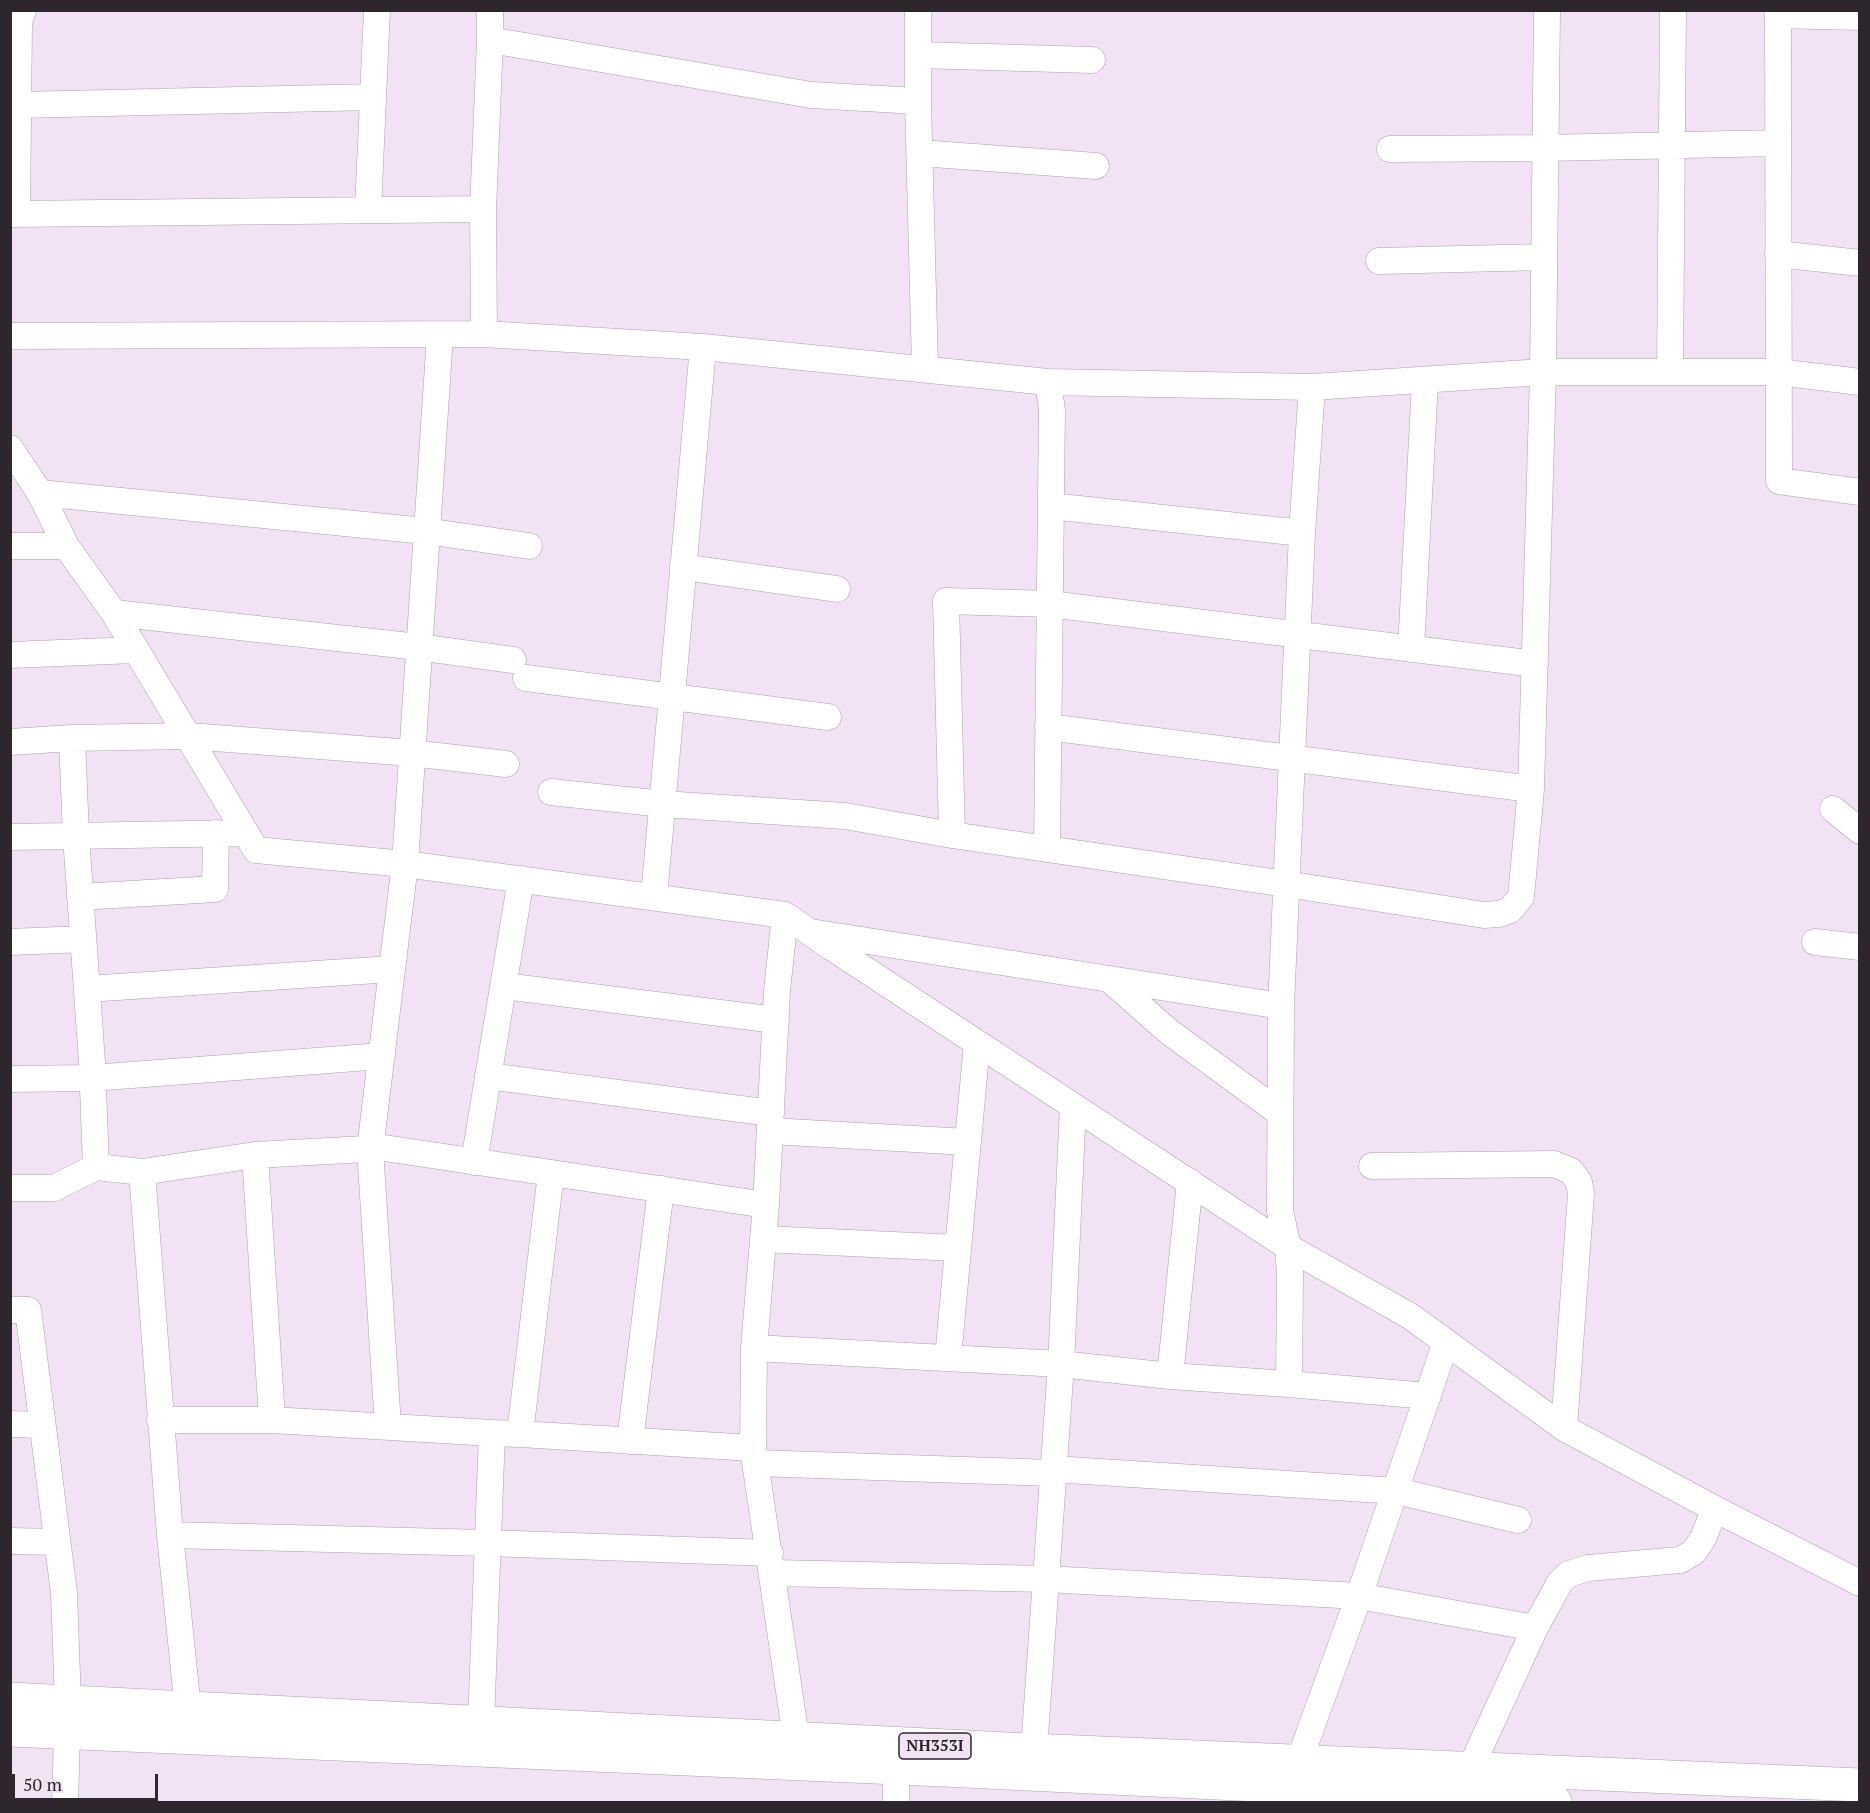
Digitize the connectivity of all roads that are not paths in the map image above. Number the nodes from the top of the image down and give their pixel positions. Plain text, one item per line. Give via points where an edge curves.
1 (23, 10) edge
2 (377, 10) edge
3 (489, 10) edge
4 (918, 10) edge
5 (1547, 10) edge
6 (1673, 10) edge
7 (1778, 13) edge
8 (1860, 17) edge
9 (490, 40) junction
10 (918, 55) junction
11 (1092, 60) dead end
12 (373, 97) junction
13 (918, 101) junction
14 (18, 105) junction
15 (1778, 143) junction
16 (1672, 145) junction
17 (1545, 148) junction
18 (1390, 149) dead end
19 (920, 153) junction
20 (1096, 166) dead end
21 (483, 209) junction
22 (368, 210) junction
23 (14, 214) edge
24 (1778, 254) junction
25 (1544, 257) junction
26 (1379, 261) dead end
27 (1860, 263) edge
28 (484, 334) junction
29 (440, 335) junction
30 (10, 336) edge
31 (703, 347) junction
32 (925, 368) junction
33 (1543, 372) junction
34 (1670, 372) junction
35 (1778, 372) junction
36 (1425, 381) junction
37 (1048, 382) junction
38 (1860, 382) edge
39 (1312, 387) junction
40 (10, 448) edge
41 (1860, 492) edge
42 (40, 493) junction
43 (1051, 506) junction
44 (426, 531) junction
45 (1302, 533) junction
46 (10, 546) edge
47 (66, 546) junction
48 (529, 546) dead end
49 (683, 567) junction
50 (837, 589) dead end
51 (1050, 604) junction
52 (114, 613) junction
53 (1297, 635) junction
54 (418, 647) junction
55 (1411, 649) junction
56 (135, 650) junction
57 (10, 654) edge
58 (1535, 664) junction
59 (673, 697) junction
60 (828, 717) dead end
61 (1048, 727) junction
62 (189, 736) junction
63 (72, 738) junction
64 (10, 742) edge
65 (412, 753) junction
66 (1292, 757) junction
67 (506, 764) dead end
68 (1531, 789) junction
69 (551, 792) dead end
70 (663, 804) junction
71 (1833, 809) dead end
72 (1860, 831) edge
73 (216, 833) junction
74 (246, 833) junction
75 (952, 835) junction
76 (76, 836) junction
77 (10, 837) edge
78 (1047, 849) junction
79 (405, 864) junction
80 (521, 879) junction
81 (1286, 884) junction
82 (80, 897) junction
83 (654, 897) junction
84 (785, 915) junction
85 (811, 932) junction
86 (83, 939) junction
87 (10, 942) edge
88 (1815, 942) dead end
89 (1860, 947) edge
90 (392, 969) junction
91 (1109, 979) junction
92 (504, 986) junction
93 (87, 989) junction
94 (1281, 1006) junction
95 (776, 1020) junction
96 (977, 1043) junction
97 (382, 1056) junction
98 (489, 1076) junction
99 (92, 1078) junction
100 (10, 1079) edge
101 (1073, 1106) junction
102 (1280, 1113) junction
103 (770, 1122) junction
104 (968, 1142) junction
105 (370, 1149) junction
106 (255, 1155) junction
107 (474, 1162) junction
108 (1372, 1166) dead end
109 (96, 1167) junction
110 (142, 1172) junction
111 (551, 1173) junction
112 (1190, 1182) junction
113 (10, 1188) edge
114 (661, 1189) junction
115 (766, 1204) junction
116 (763, 1239) junction
117 (1288, 1247) junction
118 (958, 1248) junction
119 (10, 1310) edge
120 (1446, 1342) junction
121 (754, 1348) junction
122 (948, 1358) junction
123 (1060, 1364) junction
124 (1170, 1376) junction
125 (1289, 1384) junction
126 (1428, 1396) junction
127 (160, 1420) junction
128 (272, 1420) junction
129 (10, 1424) edge
130 (42, 1425) junction
131 (388, 1426) junction
132 (1564, 1428) junction
133 (492, 1432) junction
134 (520, 1434) junction
135 (630, 1441) junction
136 (755, 1456) junction
137 (1053, 1471) junction
138 (1397, 1491) junction
139 (1715, 1509) junction
140 (1518, 1520) dead end
141 (170, 1535) junction
142 (10, 1541) edge
143 (57, 1542) junction
144 (488, 1543) junction
145 (771, 1563) junction
146 (1046, 1579) junction
147 (1860, 1583) edge
148 (1359, 1596) junction
149 (1535, 1628) junction
150 (10, 1699) edge
151 (188, 1708) junction
152 (68, 1718) junction
153 (481, 1723) junction
154 (10, 1730) edge
155 (1034, 1750) junction
156 (796, 1751) junction
157 (1299, 1761) junction
158 (896, 1768) junction
159 (1860, 1785) edge
160 (1469, 1789) edge
161 (1539, 1802) edge
162 (65, 1803) edge
163 (896, 1803) edge

1 - 14 street
2 - 12 street
3 - 9 street
4 - 10 street
5 - 17 street
6 - 16 street
7 - 8 street
7 - 15 street
9 - 13 street via 811,95
9 - 21 street
10 - 11 street
10 - 13 street
12 - 14 street
12 - 22 street
13 - 19 street
14 - 23 street
15 - 16 street
15 - 24 street
16 - 17 street
16 - 34 street
17 - 18 street
17 - 25 street
19 - 20 street
19 - 32 street
21 - 22 street
21 - 28 street
22 - 23 street
24 - 27 street
24 - 35 street
25 - 26 street
25 - 33 street
28 - 29 street
28 - 31 street
29 - 30 street
29 - 44 street
31 - 32 street
31 - 49 street
32 - 37 street
33 - 34 street
33 - 36 street
33 - 58 street
34 - 35 street
35 - 38 street
35 - 41 street via 1779,481
36 - 39 street
36 - 55 street
37 - 39 street
37 - 43 street via 1052,410
39 - 45 street
40 - 42 street
42 - 44 street
42 - 47 street
43 - 45 street
43 - 51 street
44 - 48 street
44 - 54 street
45 - 53 street
46 - 47 street
47 - 52 street
49 - 50 street
49 - 59 street
51 - 53 street
51 - 61 street
51 - 75 street via 946,601
52 - 54 street
52 - 56 street
53 - 55 street
53 - 66 street
54 - 59 street
54 - 65 street
55 - 58 street
56 - 57 street
56 - 62 street
58 - 68 street
59 - 60 street
59 - 70 street
61 - 66 street
61 - 78 street
62 - 63 street
62 - 65 street
62 - 74 street
63 - 64 street
63 - 76 street
65 - 67 street
65 - 79 street
66 - 68 street
66 - 81 street
68 - 81 street via 1521,897 1510,910 1484,915
69 - 70 street
70 - 75 street via 845,816
70 - 83 street
71 - 72 street
73 - 74 street
73 - 76 street
73 - 82 street via 215,889
74 - 79 street via 256,850
75 - 78 street
76 - 77 street
76 - 82 street
78 - 81 street
79 - 80 street
79 - 90 street
80 - 83 street
80 - 92 street
81 - 94 street
82 - 86 street
83 - 84 street
84 - 85 street
84 - 95 street
85 - 91 street
85 - 96 street
86 - 87 street
86 - 93 street
88 - 89 street
90 - 93 street
90 - 97 street
91 - 94 street
91 - 102 street via 1168,1031
92 - 95 street
92 - 98 street
93 - 99 street
94 - 102 street
95 - 103 street
96 - 101 street
96 - 104 street
97 - 99 street
97 - 105 street
98 - 103 street
98 - 107 street
99 - 100 street
99 - 109 street
101 - 112 street
101 - 123 street
102 - 117 street via 1280,1211
103 - 104 street
103 - 115 street
104 - 118 street
105 - 106 street
105 - 107 street
105 - 131 street
106 - 110 street
106 - 128 street
107 - 111 street
108 - 132 street via 1554,1164 1571,1171 1581,1194
109 - 110 street
109 - 113 street via 54,1188
110 - 127 street
111 - 114 street
111 - 134 street
112 - 117 street
112 - 124 street
114 - 115 street
114 - 135 street
115 - 116 street
116 - 118 street
116 - 121 street
117 - 120 street via 1410,1316
117 - 125 street
118 - 122 street
119 - 130 street via 28,1310
120 - 126 street
120 - 132 street
121 - 122 street
121 - 136 street
122 - 123 street
123 - 124 street
123 - 137 street
124 - 125 street
125 - 126 street
126 - 138 street
127 - 128 street
127 - 141 street
128 - 131 street
129 - 130 street
130 - 143 street
131 - 133 street
132 - 139 street
133 - 134 street
133 - 144 street
134 - 135 street
135 - 136 street
136 - 137 street
136 - 145 street
137 - 138 street
137 - 146 street
138 - 140 street
138 - 148 street
139 - 147 street
139 - 149 street via 1694,1552 1680,1560 1588,1568 1569,1574 1560,1582
141 - 144 street
141 - 151 street
142 - 143 street
143 - 152 street via 64,1593
144 - 145 street
144 - 153 street
145 - 146 street
145 - 156 street
146 - 148 street
146 - 155 street
148 - 149 street
148 - 157 street
149 - 160 street
150 - 152 highway, NH353I
151 - 152 highway, NH353I
151 - 153 highway, NH353I
152 - 154 highway, NH353I
152 - 156 highway, NH353I
152 - 162 street
153 - 156 highway, NH353I
155 - 156 highway, NH353I
155 - 157 highway, NH353I
156 - 158 highway, NH353I
157 - 160 highway, NH353I
158 - 160 highway, NH353I
158 - 163 street
159 - 160 highway, NH353I
160 - 161 highway, NH353I

